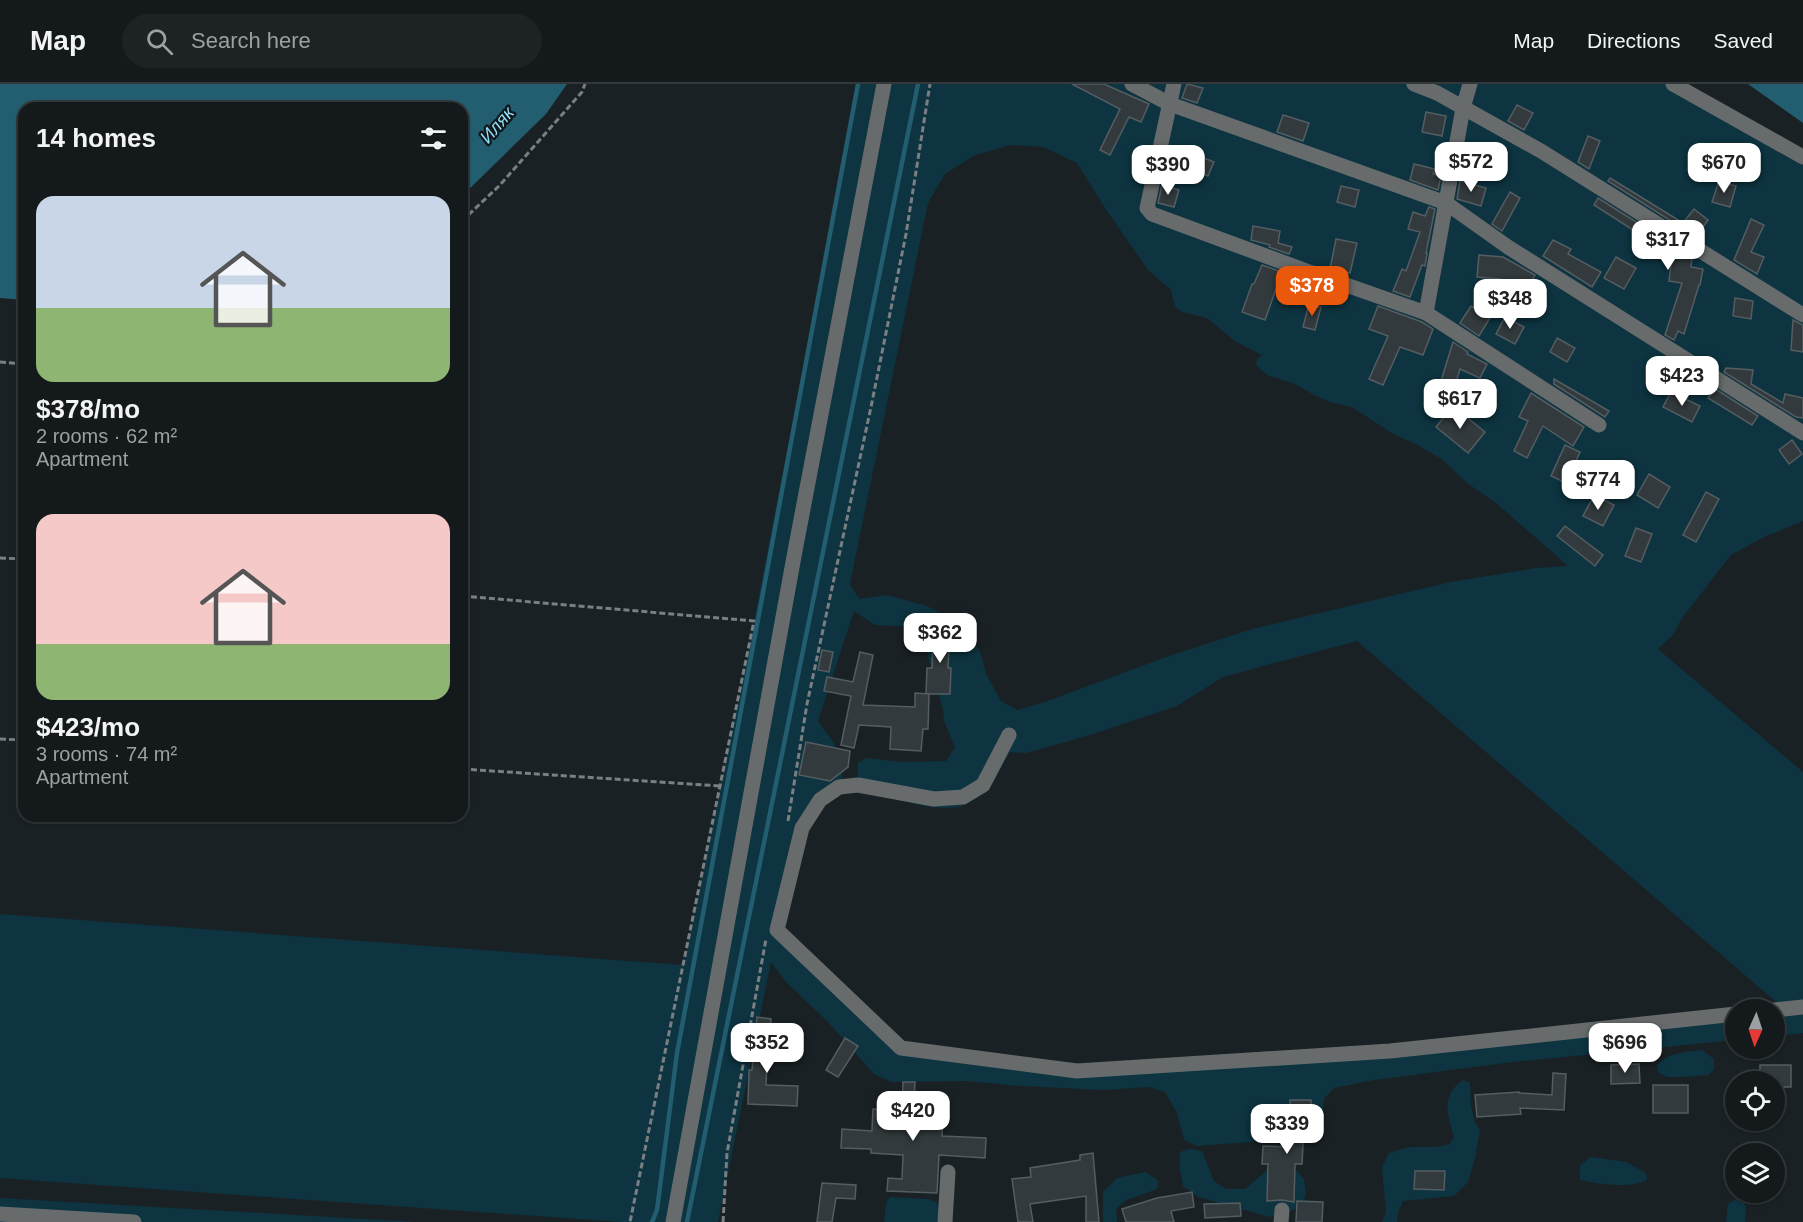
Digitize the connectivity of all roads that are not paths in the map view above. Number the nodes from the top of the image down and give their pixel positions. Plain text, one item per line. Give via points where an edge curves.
1 (884, 84) edge
2 (1132, 84) edge
3 (1174, 84) edge
4 (1414, 84) edge
5 (1470, 84) edge
6 (1673, 84) edge
7 (1170, 104) junction
8 (1463, 108) junction
9 (1803, 157) edge
10 (1446, 203) junction
11 (1426, 313) junction
12 (1803, 315) edge
13 (1599, 425) dead end
14 (1803, 433) edge
15 (1009, 735) dead end
16 (1803, 1007) edge
17 (1785, 1009) edge
18 (1725, 1015) edge
19 (948, 1173) dead end
20 (0, 1214) edge
21 (134, 1222) edge
22 (673, 1222) edge
23 (945, 1222) edge

1 - 22 street
2 - 7 street
3 - 7 street
4 - 8 street
5 - 8 street
6 - 9 street
7 - 10 street
7 - 11 street via 1147,208 1152,214
8 - 10 street
8 - 12 street via 1541,151
10 - 11 street
10 - 14 street
11 - 13 street
15 - 18 street via 982,785 963,797 934,799 858,786 839,787 820,800 802,828 777,930 901,1048 1077,1071 1390,1051
16 - 17 street
19 - 23 street
20 - 21 street

